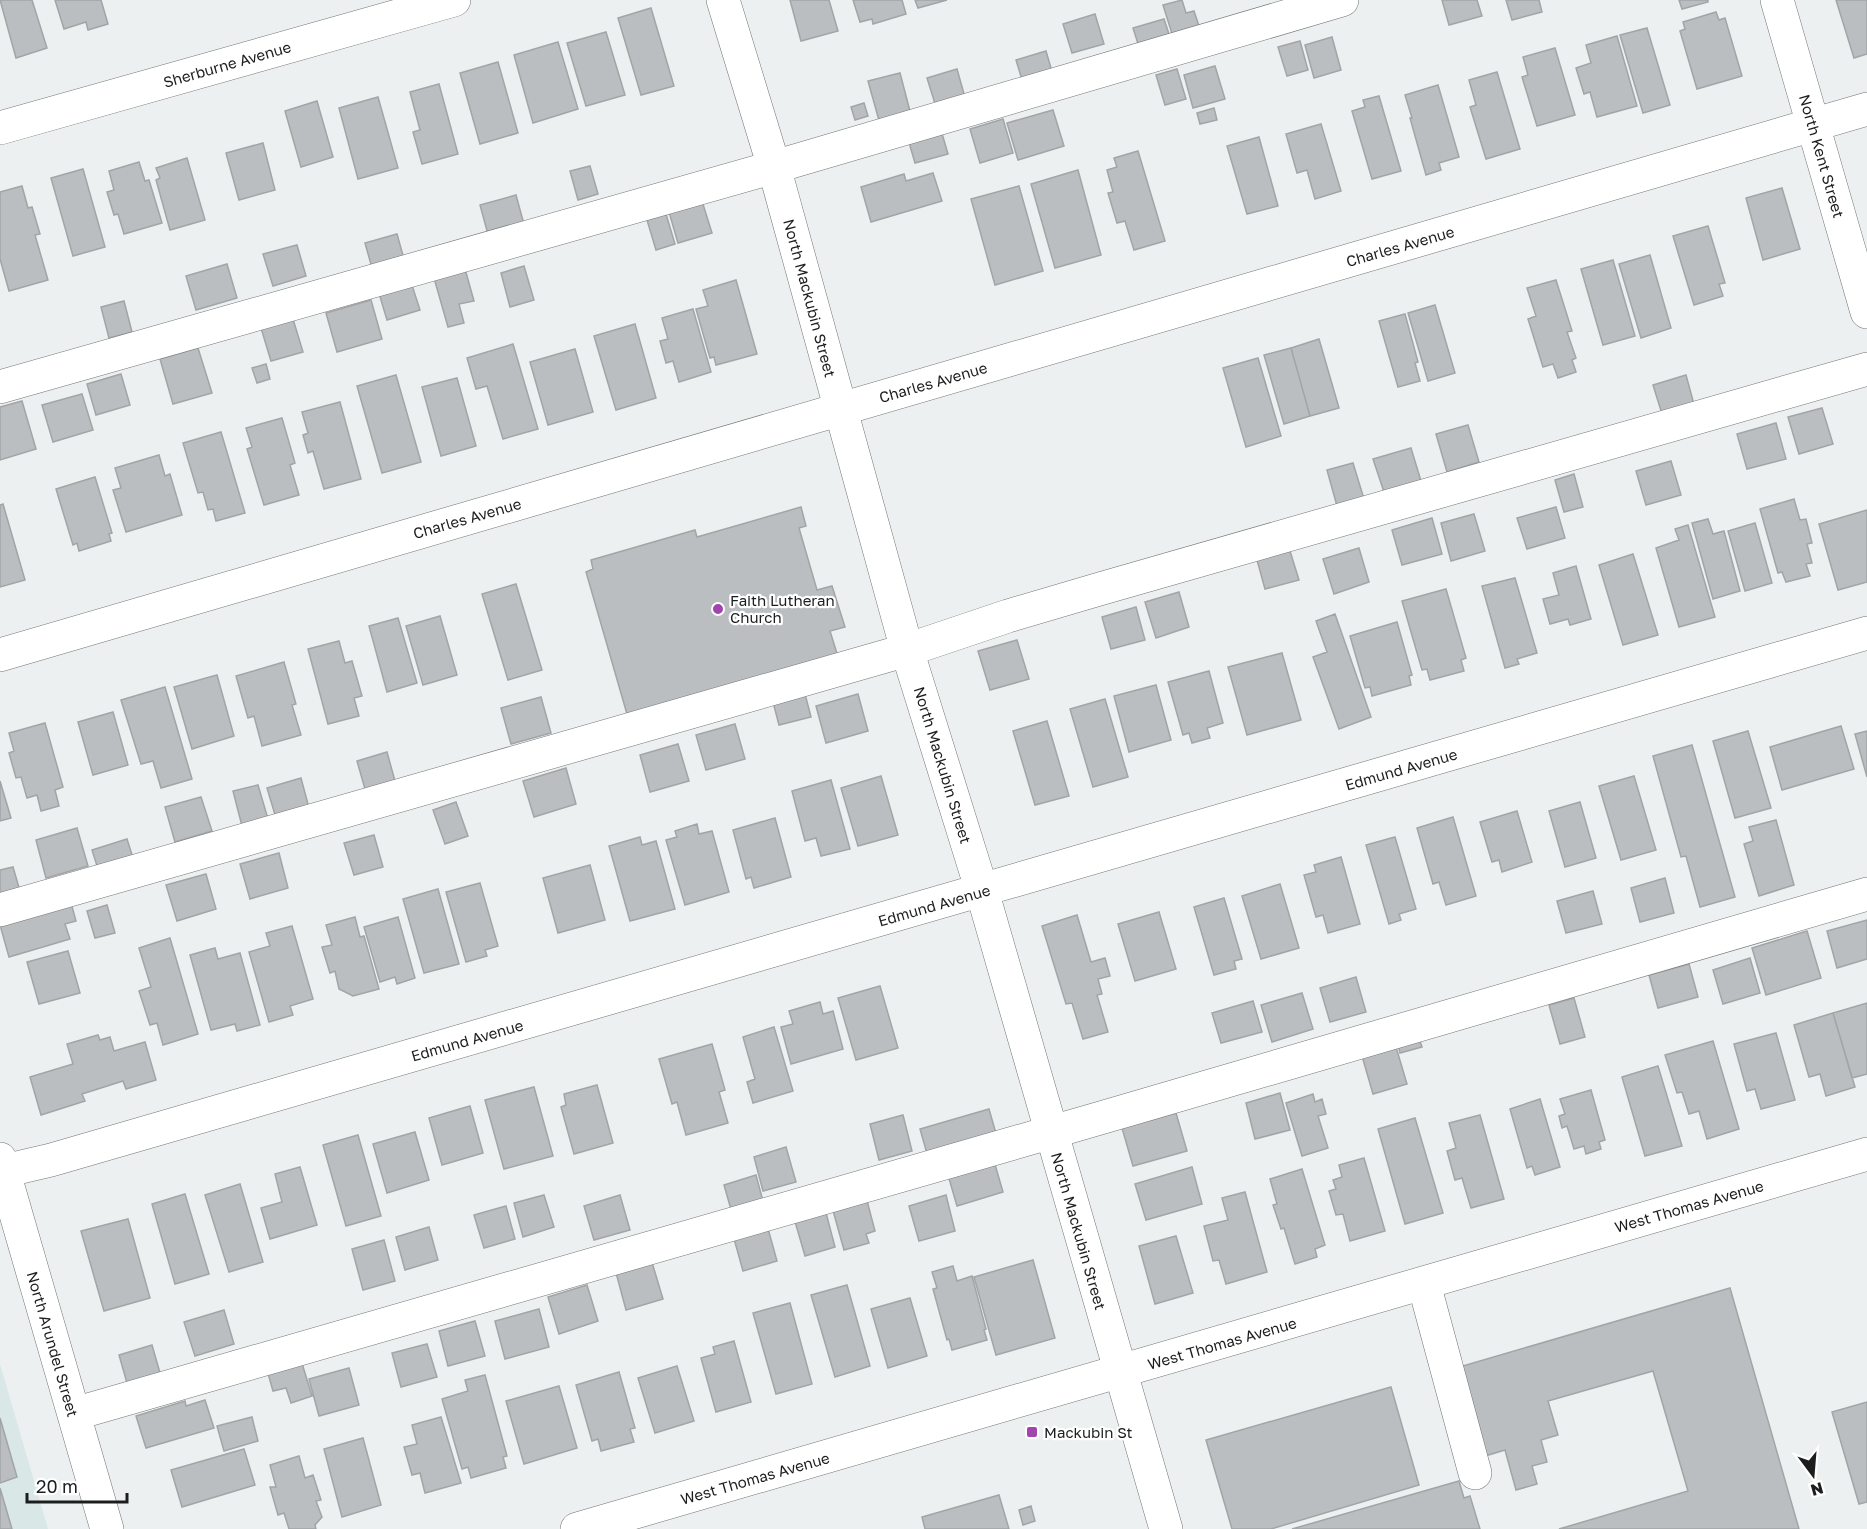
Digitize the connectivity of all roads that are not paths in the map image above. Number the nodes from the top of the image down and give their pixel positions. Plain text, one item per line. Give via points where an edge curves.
1 (454, 0) edge
2 (723, 0) edge
3 (1342, 0) edge
4 (1777, 0) edge
5 (385, 10) edge
6 (1867, 109) edge
7 (1813, 125) junction
8 (0, 128) edge
9 (774, 167) junction
10 (1867, 312) edge
11 (1867, 369) edge
12 (0, 387) edge
13 (840, 409) junction
14 (1867, 633) edge
15 (907, 650) junction
16 (0, 656) edge
17 (982, 891) junction
18 (1867, 894) edge
19 (0, 910) edge
20 (1051, 1132) junction
21 (1867, 1154) edge
22 (1, 1167) edge
23 (1424, 1284) junction
24 (1120, 1373) junction
25 (74, 1414) junction
26 (1476, 1473) dead end
27 (107, 1529) edge
28 (577, 1529) edge
29 (1166, 1529) edge

1 - 5 street, Sherburne Avenue
2 - 9 street, North Mackubin Street
3 - 9 street
4 - 7 street, North Kent Street
5 - 8 street, Sherburne Avenue
6 - 7 street, Charles Avenue
7 - 10 street, North Kent Street
7 - 13 street, Charles Avenue
9 - 12 street
9 - 13 street, North Mackubin Street
11 - 15 street via 1103,588
13 - 15 street, North Mackubin Street
13 - 16 street, Charles Avenue
14 - 17 street, Edmund Avenue
15 - 17 street, North Mackubin Street
15 - 19 street
17 - 20 street, North Mackubin Street
17 - 22 street, Edmund Avenue via 63,1156
18 - 20 street
20 - 24 street, North Mackubin Street
20 - 25 street
21 - 23 street, West Thomas Avenue
22 - 25 street, North Arundel Street
23 - 24 street, West Thomas Avenue
23 - 26 street
24 - 28 street, West Thomas Avenue
24 - 29 street, North Mackubin Street
25 - 27 street, North Arundel Street

